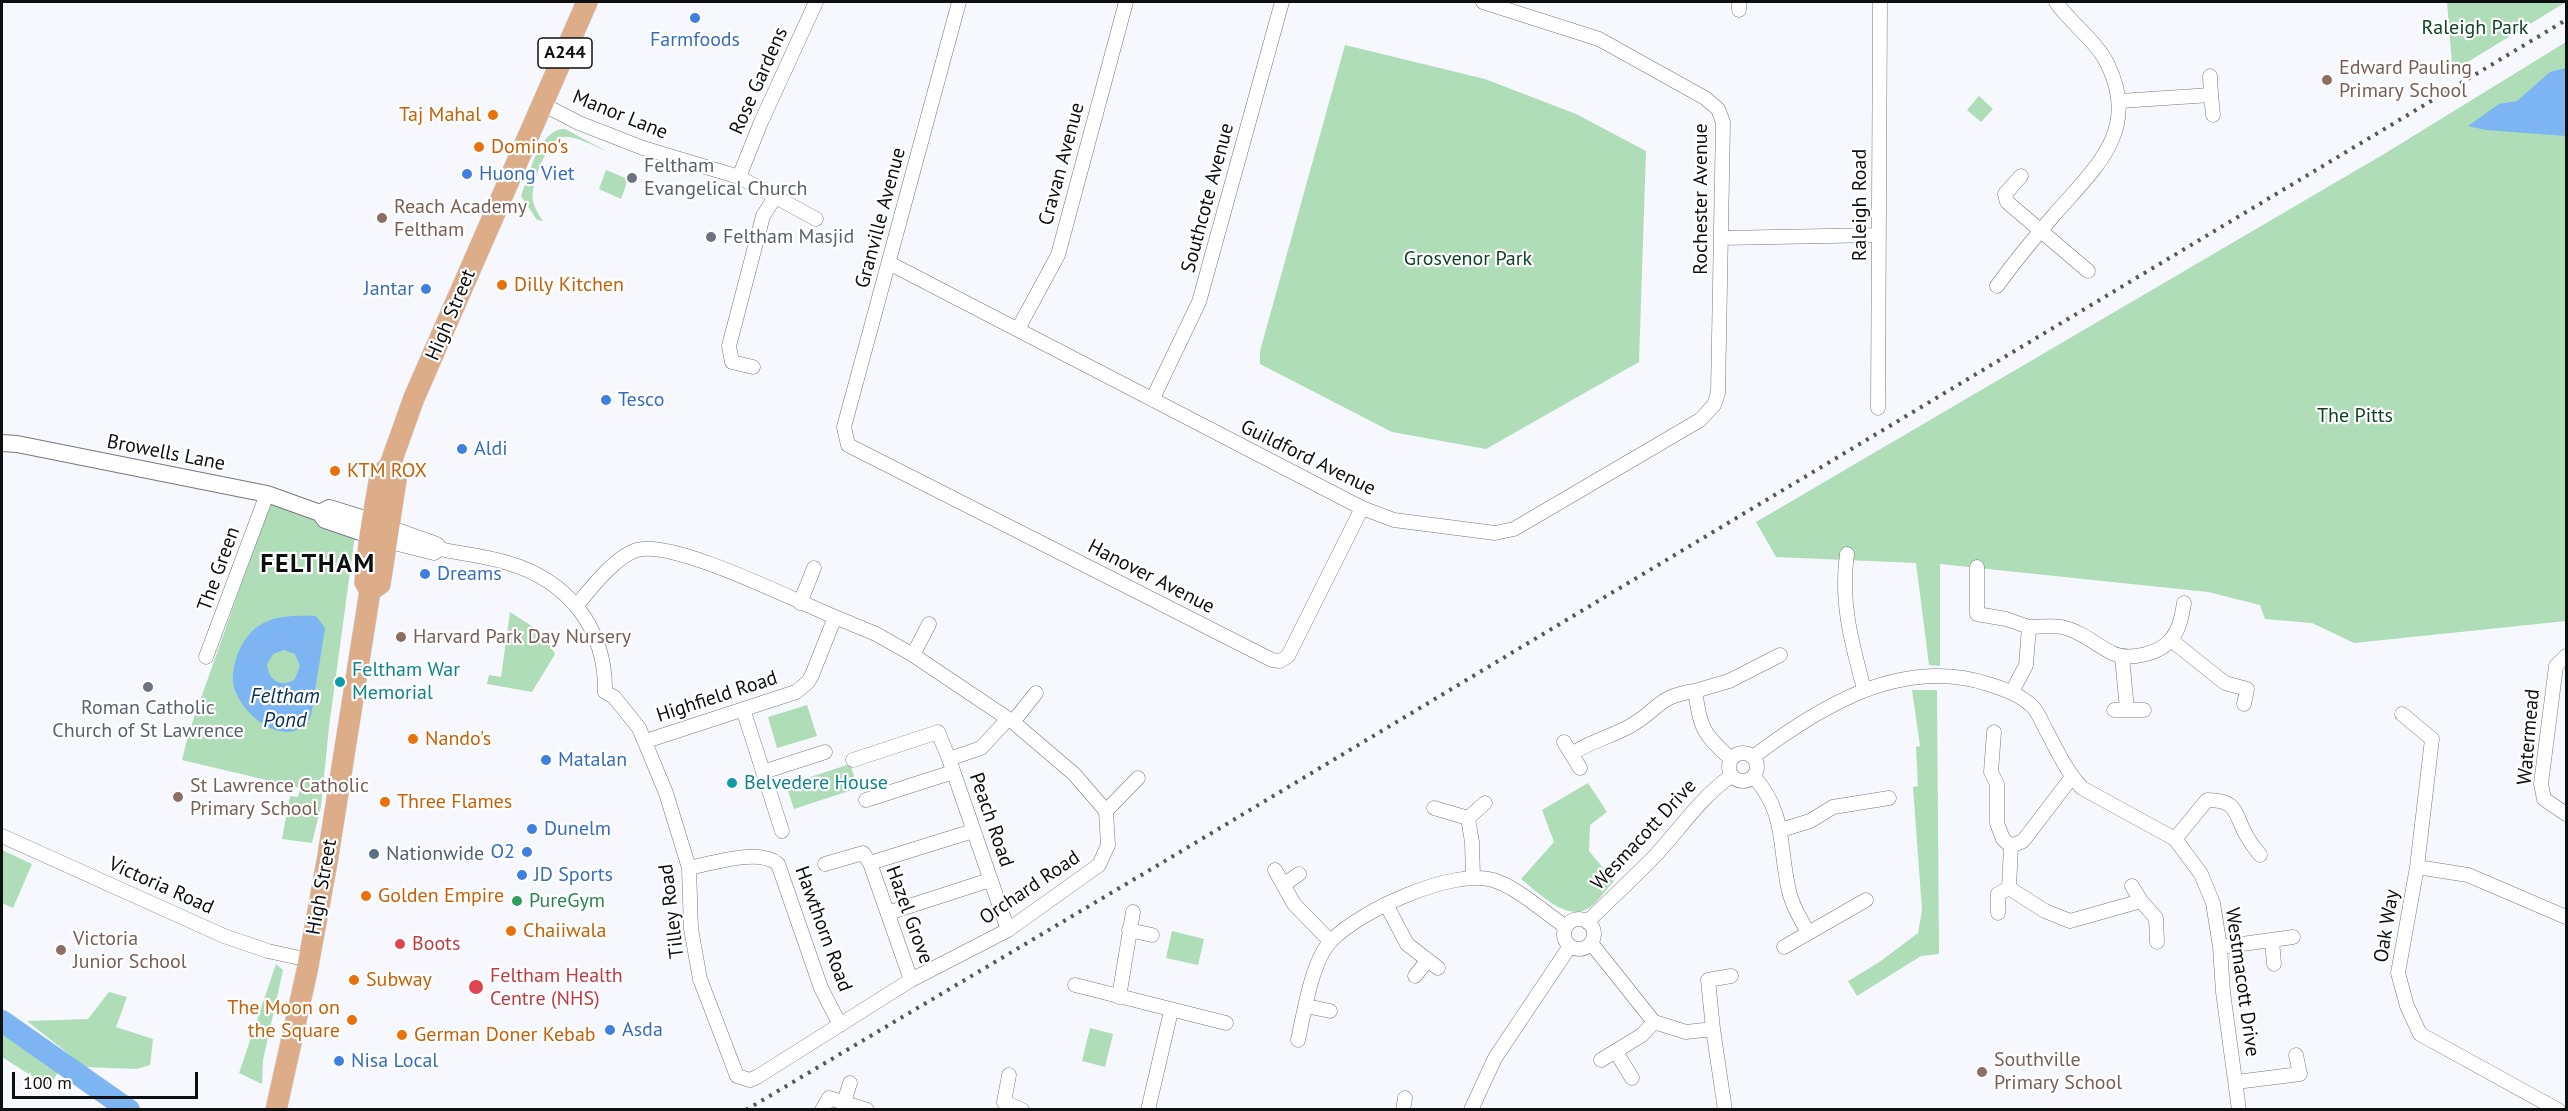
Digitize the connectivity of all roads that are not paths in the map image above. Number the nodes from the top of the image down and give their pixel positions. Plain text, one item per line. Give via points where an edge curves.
1 (587, 2) edge
2 (816, 2) edge
3 (959, 2) edge
4 (1126, 2) edge
5 (1282, 2) edge
6 (1483, 2) edge
7 (1880, 2) edge
8 (2056, 2) edge
9 (2210, 76) dead end
10 (2211, 95) junction
11 (2120, 101) junction
12 (542, 104) junction
13 (2213, 115) dead end
14 (2021, 176) dead end
15 (739, 177) junction
16 (775, 197) junction
17 (816, 219) dead end
18 (2040, 231) junction
19 (1879, 235) junction
20 (1722, 238) junction
21 (889, 263) junction
22 (2088, 271) dead end
23 (1997, 286) dead end
24 (1018, 329) junction
25 (753, 367) dead end
26 (1154, 398) junction
27 (1714, 405) joint
28 (1878, 408) dead end
29 (2, 443) edge
30 (848, 445) joint
31 (267, 494) junction
32 (1362, 508) junction
33 (379, 531) junction
34 (1847, 554) dead end
35 (1977, 567) dead end
36 (814, 568) dead end
37 (800, 603) junction
38 (2184, 603) dead end
39 (577, 605) junction
40 (835, 617) junction
41 (929, 624) dead end
42 (2030, 627) junction
43 (2171, 640) junction
44 (1753, 652) dead end
45 (913, 655) junction
46 (1780, 655) dead end
47 (2566, 656) edge
48 (206, 657) dead end
49 (2122, 657) junction
50 (1760, 665) junction
51 (1864, 689) junction
52 (1695, 691) junction
53 (2012, 692) junction
54 (1035, 693) dead end
55 (2244, 704) dead end
56 (743, 709) junction
57 (2144, 710) dead end
58 (2402, 714) dead end
59 (1010, 721) junction
60 (1994, 732) dead end
61 (646, 741) junction
62 (825, 752) dead end
63 (1753, 757) junction
64 (949, 759) junction
65 (1731, 759) junction
66 (853, 760) dead end
67 (1580, 768) dead end
68 (763, 772) junction
69 (953, 772) junction
70 (1731, 776) junction
71 (1754, 777) junction
72 (2072, 777) junction
73 (1138, 778) dead end
74 (1889, 798) dead end
75 (866, 800) dead end
76 (1485, 803) dead end
77 (1434, 808) dead end
78 (1106, 811) junction
79 (2566, 814) edge
80 (1468, 818) junction
81 (1781, 830) junction
82 (782, 831) dead end
83 (973, 831) junction
84 (2, 836) edge
85 (2175, 839) junction
86 (2011, 846) junction
87 (2260, 855) dead end
88 (870, 863) junction
89 (825, 864) dead end
90 (2417, 867) junction
91 (689, 868) junction
92 (1275, 870) dead end
93 (1299, 874) dead end
94 (1473, 877) junction
95 (990, 880) junction
96 (1283, 885) junction
97 (2132, 886) dead end
98 (2008, 888) junction
99 (1866, 900) dead end
100 (2141, 901) junction
101 (1386, 904) junction
102 (1133, 912) dead end
103 (888, 913) junction
104 (1998, 913) dead end
105 (2566, 916) edge
106 (1587, 922) junction
107 (1566, 927) junction
108 (1008, 930) junction
109 (1130, 930) junction
110 (1808, 932) junction
111 (1152, 935) dead end
112 (2293, 937) dead end
113 (2272, 940) junction
114 (1330, 941) junction
115 (2157, 942) dead end
116 (1591, 943) junction
117 (1570, 946) junction
118 (1784, 947) dead end
119 (2220, 947) junction
120 (309, 960) junction
121 (2274, 964) dead end
122 (1415, 976) dead end
123 (1731, 976) dead end
124 (912, 980) junction
125 (1075, 986) dead end
126 (1119, 997) junction
127 (1306, 1006) junction
128 (1171, 1011) junction
129 (1330, 1011) dead end
130 (1654, 1022) junction
131 (1226, 1023) dead end
132 (840, 1024) junction
133 (1713, 1029) junction
134 (1298, 1040) dead end
135 (1616, 1052) junction
136 (2296, 1055) dead end
137 (1601, 1060) dead end
138 (1009, 1075) dead end
139 (737, 1076) joint
140 (1632, 1078) dead end
141 (2236, 1082) junction
142 (850, 1083) dead end
143 (844, 1102) junction
144 (276, 1110) edge
145 (822, 1110) edge
146 (867, 1110) edge
147 (1022, 1110) edge
148 (1148, 1110) edge
149 (1471, 1110) edge
150 (1725, 1110) edge
151 (2239, 1110) edge
152 (2558, 1110) edge

1 - 12 main road, High Street / A244
2 - 15 street, Rose Gardens
3 - 21 street, Granville Avenue
4 - 24 street, Cravan Avenue via 1058,255
5 - 26 street, Southcote Avenue via 1199,302
6 - 20 street, Rochester Avenue via 1599,39 1718,109 1723,122
7 - 19 street, Raleigh Road
8 - 11 street via 2106,62
9 - 10 street
10 - 11 street
10 - 13 street
11 - 18 street via 2107,153
12 - 15 street, Manor Lane via 643,148
12 - 33 main road, High Street / A244 via 411,404 390,465 396,480
14 - 18 street via 2005,194 2007,202
15 - 16 street, Manor Lane
16 - 17 street, Manor Lane
16 - 25 street via 763,216 729,346 732,362
18 - 22 street
18 - 23 street
19 - 20 street
19 - 28 street, Raleigh Road
20 - 27 street, Rochester Avenue via 1718,393
21 - 24 street, Guildford Avenue
21 - 30 street, Granville Avenue via 844,427
24 - 26 street, Guildford Avenue
26 - 32 street, Guildford Avenue
27 - 32 street, Guildford Avenue via 1700,420 1514,529 1495,533 1394,520
29 - 31 street, Browells Lane
30 - 32 street, Hanover Avenue via 1272,660 1281,661 1288,656
31 - 33 street, Browells Lane via 320,513 325,520
31 - 48 street, The Green
33 - 39 street, Highfield Road via 434,553 440,549 518,566 541,577
33 - 120 main road, High Street / A244 via 380,584 370,591
34 - 51 street via 1844,595 1848,631
35 - 42 street via 1977,621 2006,619
36 - 37 street
37 - 39 street via 742,575 659,548 638,549 619,558
37 - 40 street
38 - 43 street via 2181,622
39 - 61 street, Highfield Road via 602,650 605,692 621,704
40 - 45 street
40 - 56 street, Highfield Road via 808,682 787,696
41 - 45 street
42 - 49 street via 2062,627
42 - 53 street via 2026,665
43 - 49 street via 2152,651
43 - 55 street via 2225,683 2251,683
44 - 50 street
45 - 59 street
46 - 50 street
47 - 79 street, Watermead via 2556,666 2541,784 2544,799
49 - 57 street via 2120,710
50 - 52 street via 1729,681
51 - 53 street, Westmacott Drive via 1885,682 1955,677
51 - 63 street, Westmacott Drive via 1829,705
52 - 65 street via 1701,726
52 - 67 street via 1677,693 1632,725 1568,748
53 - 72 street, Westmacott Drive via 2034,709
54 - 59 street, Peach Road
56 - 61 street, Highfield Road
56 - 68 street
58 - 90 street, Oak Way via 2432,739
59 - 64 street, Peach Road via 981,748
59 - 78 street via 1074,774
60 - 86 street via 1991,772 1997,784 1997,823 2003,839
61 - 91 street, Tilley Road
62 - 68 street
63 - 65 street via 1742,753
63 - 71 street via 1758,766
64 - 66 street via 938,732
64 - 69 street, Peach Road
65 - 70 street
68 - 82 street
69 - 75 street
69 - 83 street, Peach Road
70 - 71 street via 1741,782
70 - 106 street, Wesmacott Drive via 1696,807 1654,856
71 - 81 street via 1772,801
72 - 85 street, Westmacott Drive via 2082,788
72 - 86 street via 2023,841
73 - 78 street
74 - 81 street via 1833,807 1810,821
76 - 80 street
77 - 80 street
78 - 108 street, Orchard Road via 1108,845 1099,865
80 - 94 street
81 - 110 street via 1790,894
83 - 88 street
83 - 95 street, Peach Road
84 - 120 street, Victoria Road via 224,936
85 - 87 street via 2207,801 2223,800 2235,810
85 - 119 street, Westmacott Drive via 2201,874 2209,893
86 - 98 street
88 - 89 street via 863,853
88 - 103 street, Hazel Grove
90 - 105 street via 2468,875
90 - 152 street, Oak Way via 2398,973 2420,1034
91 - 132 street, Hawthorn Road via 764,856 778,864 821,988
91 - 139 street, Tilley Road via 691,929 700,979
92 - 96 street
93 - 96 street
94 - 101 street via 1454,879
94 - 107 street via 1508,886
95 - 103 street
95 - 108 street, Peach Road
96 - 114 street via 1294,904
97 - 100 street
98 - 100 street via 2070,921
98 - 104 street via 1998,894
99 - 110 street
100 - 115 street via 2156,918
101 - 114 street
101 - 122 street via 1407,944 1432,965
102 - 109 street
103 - 124 street, Hazel Grove
106 - 107 street via 1573,920
106 - 116 street via 1593,931
107 - 117 street via 1564,937
108 - 124 street, Orchard Road
109 - 111 street
109 - 126 street
110 - 118 street
112 - 113 street
113 - 119 street
113 - 121 street
114 - 127 street via 1315,970
116 - 117 street via 1579,949
116 - 130 street
117 - 149 street via 1495,1058
119 - 141 street, Westmacott Drive
120 - 144 main road, High Street / A244
123 - 133 street via 1708,976
124 - 132 street, Orchard Road
125 - 126 street
126 - 128 street
127 - 129 street
127 - 134 street
128 - 131 street
128 - 148 street
130 - 133 street via 1686,1032
130 - 135 street
132 - 139 street, Orchard Road via 757,1077 750,1080
133 - 150 street
135 - 137 street
135 - 140 street
136 - 141 street via 2300,1074
138 - 147 street via 1004,1102
141 - 151 street, Westmacott Drive
142 - 143 street
143 - 145 street via 829,1098
143 - 146 street

